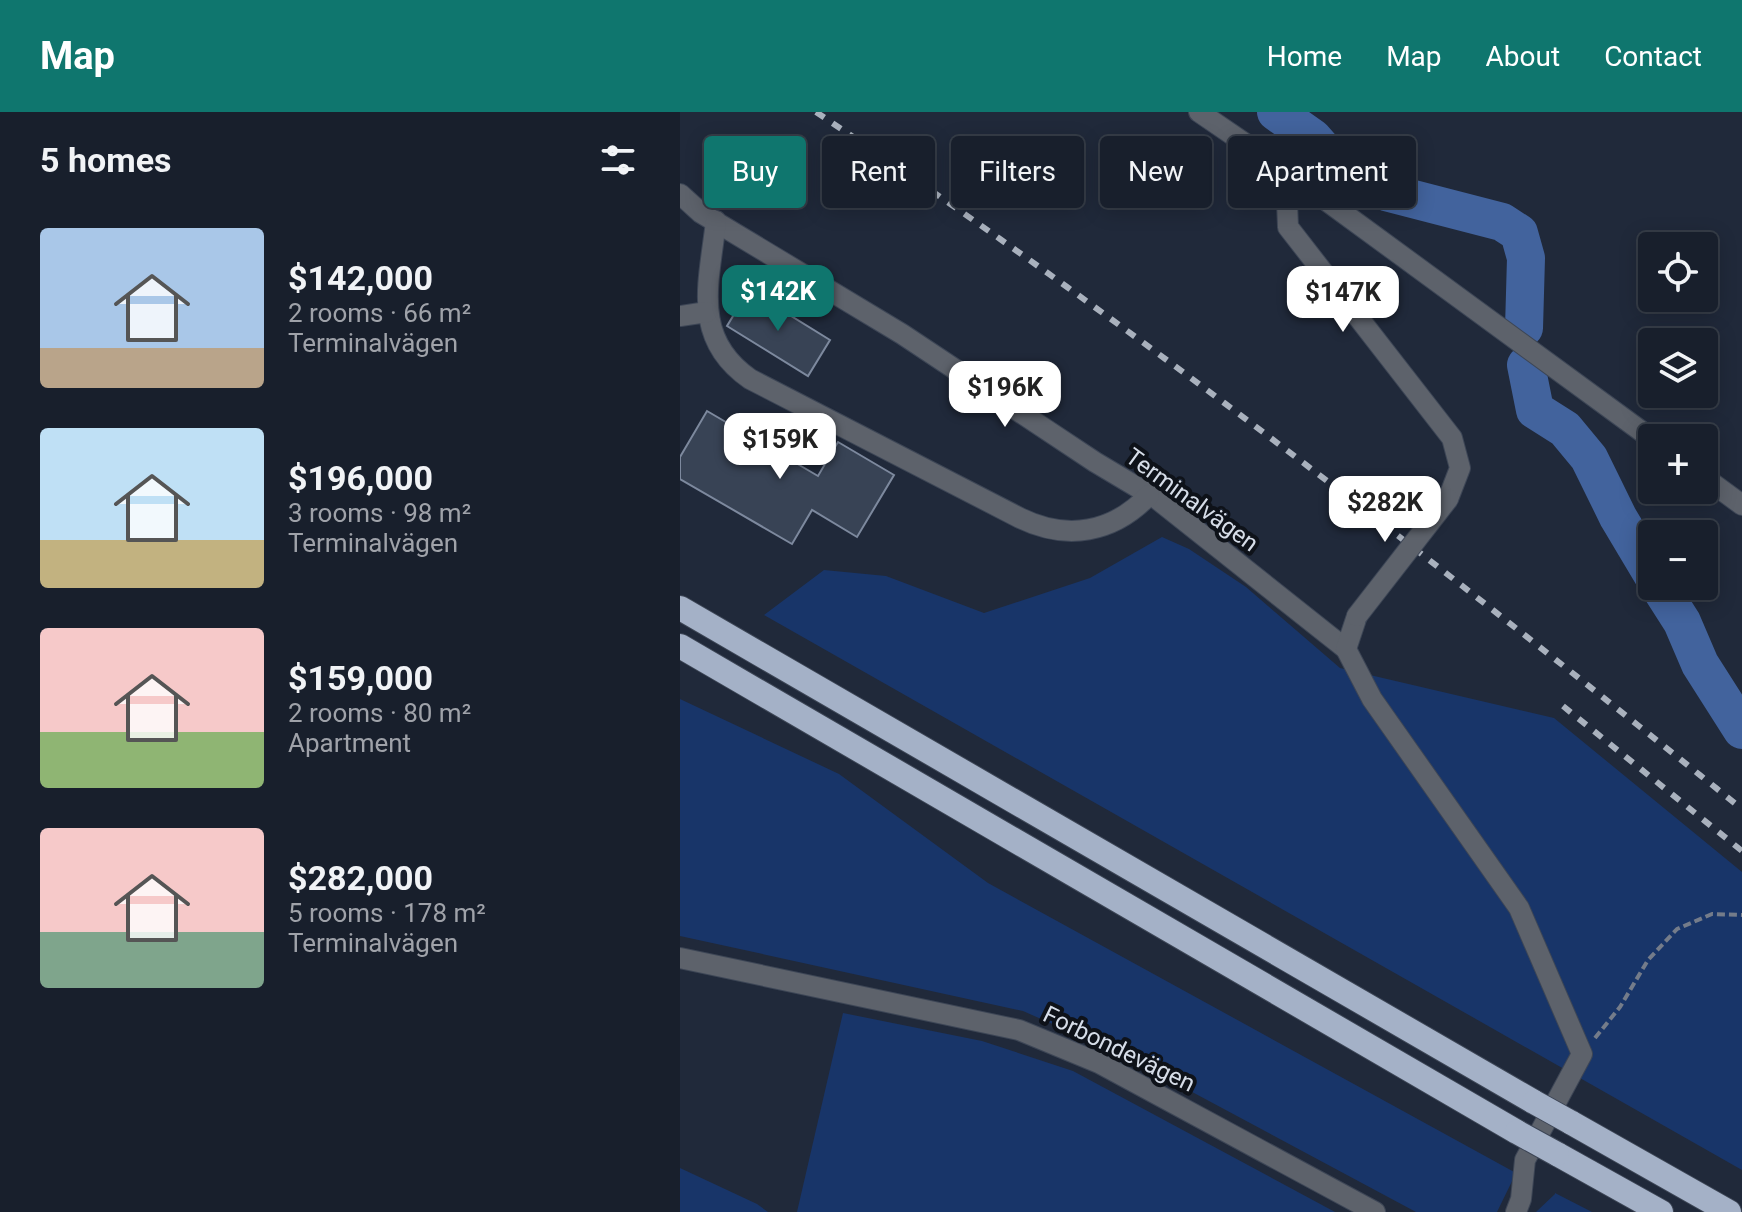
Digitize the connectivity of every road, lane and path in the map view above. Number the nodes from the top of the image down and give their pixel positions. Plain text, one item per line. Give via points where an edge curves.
1 (1199, 112) edge
2 (1234, 136) edge
3 (680, 194) edge
4 (1287, 208) edge
5 (1336, 208) edge
6 (716, 221) junction
7 (707, 312) junction
8 (680, 316) edge
9 (1638, 429) edge
10 (1718, 487) edge
11 (1149, 495) junction
12 (1742, 505) edge
13 (680, 608) edge
14 (680, 646) edge
15 (1346, 649) junction
16 (1742, 915) edge
17 (680, 958) edge
18 (1582, 1054) junction
19 (1375, 1212) edge
20 (1516, 1212) edge
21 (1661, 1212) edge
22 (1729, 1212) edge

1 - 2 street
3 - 6 street, Terminalvägen
4 - 15 street, bridge via 1288,227 1452,438 1460,468 1448,499 1357,616
5 - 9 street
6 - 7 street
6 - 11 street, Terminalvägen
7 - 8 street
7 - 11 street via 720,351 750,379 1034,525 1063,532 1093,530 1123,517
10 - 12 street
11 - 15 street, Terminalvägen
13 - 22 highway, bridge
14 - 21 highway, bridge
15 - 18 street via 1372,699 1519,908
16 - 18 path via 1712,914 1677,929 1648,960 1620,1007
17 - 19 street, Forbondevägen via 1019,1030 1099,1063
18 - 20 street via 1525,1160

